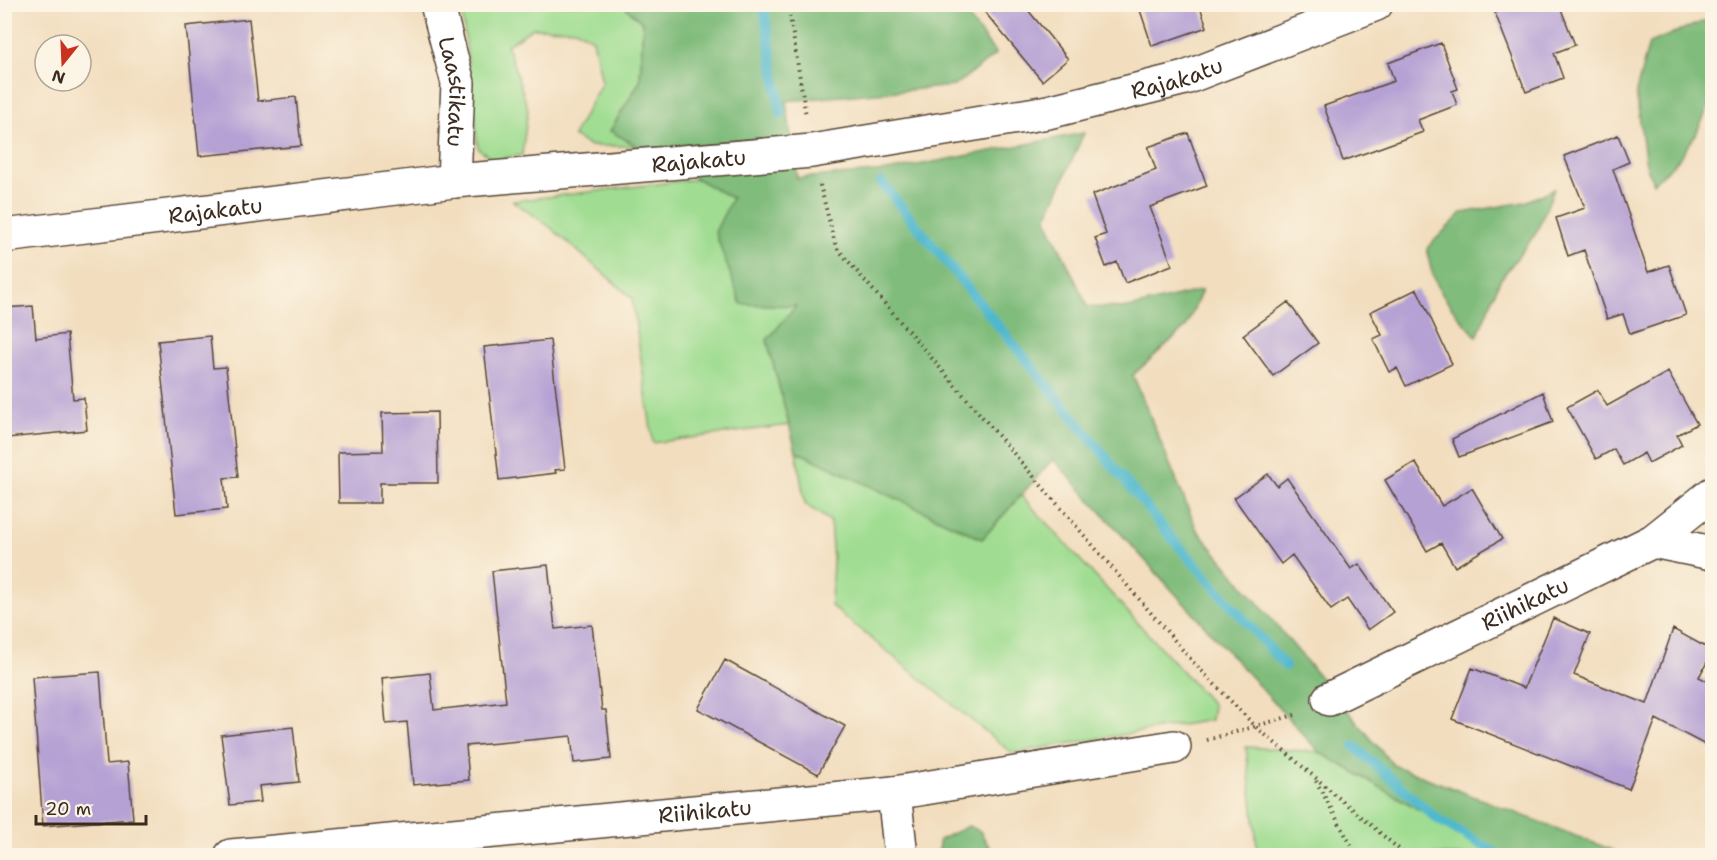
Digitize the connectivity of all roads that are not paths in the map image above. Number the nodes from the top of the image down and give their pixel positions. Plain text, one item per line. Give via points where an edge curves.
1 (437, 4) edge
2 (1376, 4) edge
3 (454, 181) junction
4 (4, 236) edge
5 (1713, 494) edge
6 (1653, 541) junction
7 (1713, 553) edge
8 (1329, 699) road end
9 (1174, 747) road end
10 (894, 793) junction
11 (383, 848) edge
12 (231, 855) edge
13 (901, 855) edge

1 - 3 street, Laastikatu via 458,83
2 - 3 street, Rajakatu via 1185,78 1048,112 812,151
3 - 4 street, Rajakatu
5 - 6 street, Riihikatu
6 - 7 street
6 - 8 street, Riihikatu
9 - 10 street, Riihikatu
10 - 11 street, Riihikatu
10 - 13 street
11 - 12 street, Riihikatu

